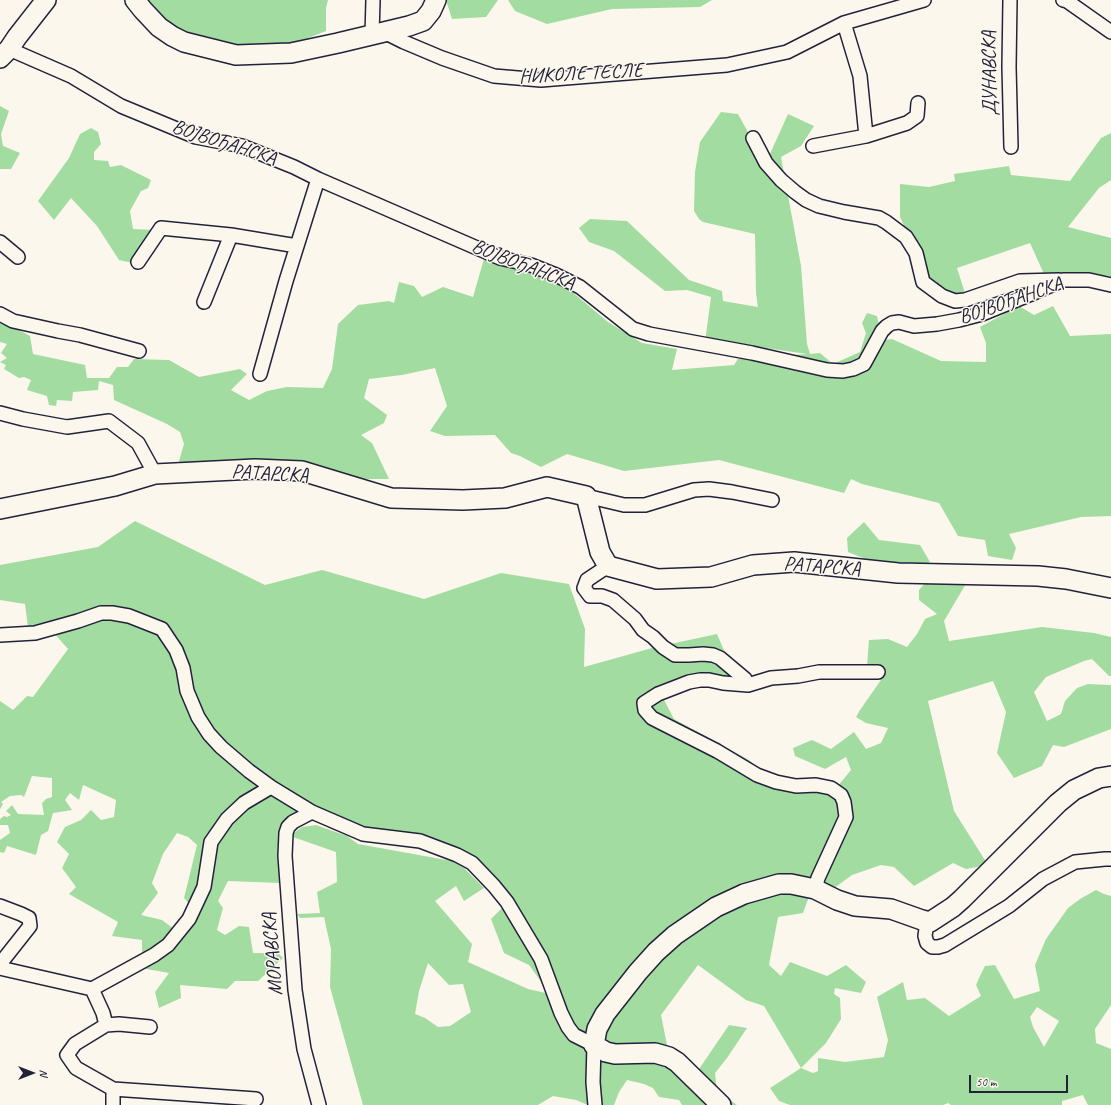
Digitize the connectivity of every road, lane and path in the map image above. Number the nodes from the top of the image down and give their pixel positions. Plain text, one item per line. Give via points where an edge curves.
1 (46, 0) edge
2 (135, 0) edge
3 (373, 0) edge
4 (436, 0) edge
5 (924, 0) edge
6 (1010, 0) edge
7 (1063, 0) edge
8 (844, 23) junction
9 (1111, 32) edge
10 (378, 33) junction
11 (4, 53) edge
12 (918, 103) dead end
13 (866, 136) junction
14 (753, 138) dead end
15 (813, 146) dead end
16 (1011, 147) dead end
17 (318, 179) junction
18 (231, 235) junction
19 (0, 242) edge
20 (297, 246) junction
21 (18, 257) dead end
22 (138, 262) dead end
23 (1063, 280) junction
24 (1111, 285) edge
25 (204, 302) dead end
26 (0, 314) edge
27 (140, 351) dead end
28 (260, 374) dead end
29 (0, 413) edge
30 (155, 474) junction
31 (586, 496) junction
32 (772, 500) dead end
33 (0, 508) edge
34 (608, 566) junction
35 (1111, 588) edge
36 (0, 635) edge
37 (878, 672) dead end
38 (748, 685) junction
39 (1111, 776) edge
40 (271, 786) junction
41 (312, 812) junction
42 (1111, 860) edge
43 (815, 889) junction
44 (0, 906) edge
45 (930, 922) junction
46 (0, 964) edge
47 (0, 968) edge
48 (92, 989) junction
49 (106, 1025) junction
50 (150, 1027) dead end
51 (594, 1045) junction
52 (113, 1089) junction
53 (256, 1099) dead end
54 (113, 1105) edge
55 (319, 1105) edge
56 (595, 1105) edge
57 (721, 1105) edge

1 - 11 street
2 - 10 street via 142,10 172,36 184,42 236,55 291,53
3 - 10 street
4 - 10 street via 423,21
5 - 8 street, НИКОЛЕ ТЕСЛЕ
6 - 16 street, ДУНАВСКА
7 - 9 street
8 - 10 street, НИКОЛЕ ТЕСЛЕ via 787,52 727,65 541,80 494,76
8 - 13 street via 860,76
11 - 17 street, ВОЈВОЂАНСКА via 71,76 128,109 196,137 242,146
12 - 13 street via 917,116 907,123
13 - 15 street
14 - 23 street via 766,163 781,180 806,200 819,206 879,218 906,237 916,253 923,282 942,296 955,301 965,300 1020,281
17 - 20 street
17 - 23 street, ВОЈВОЂАНСКА via 500,258 532,265 556,274 580,287 633,328 649,334 827,370 843,371 864,364 882,331 892,323 914,326 959,320 982,314
18 - 20 street
18 - 22 street via 161,228
18 - 25 street
19 - 21 street
20 - 28 street
23 - 24 street, ВОЈВОЂАНСКА via 1089,280
26 - 27 street via 13,321
29 - 30 street via 67,427 109,421 138,443
30 - 31 street, РАТАРСКА via 255,469 302,472 391,498 505,498 548,486
30 - 33 street, РАТАРСКА via 115,486
31 - 32 street, РАТАРСКА via 624,505 645,505 694,490 709,489
31 - 34 street via 600,552
34 - 35 street, РАТАРСКА via 657,579 711,577 753,565 794,562 898,573 1038,576
34 - 38 street via 587,580 584,588 590,596 602,596 613,600 636,619 643,630 675,655 703,654 720,658 745,679
36 - 40 street via 35,633 101,613 129,616 162,630 176,650 183,668 187,691 198,717 221,747
37 - 38 street via 819,672 771,678
38 - 43 street via 709,680 689,682 644,703 645,710 652,718 717,751 757,775 796,786 816,785 831,788 841,795 846,817
39 - 45 street via 1099,778 1074,790 1058,802 962,899
40 - 41 street
40 - 48 street via 244,803 227,819 211,842 204,887 189,919 168,946
41 - 51 street via 363,834 420,841 472,863 507,902 541,959 568,1027 574,1035
41 - 55 street, МОРАВСКА via 288,827 285,856 295,990 304,1049
42 - 45 street via 1075,862 1044,879 1009,906 945,945 932,947 927,943 926,929
43 - 45 street via 855,906 891,909
43 - 51 street via 780,884 744,894 716,907 675,935 638,972 605,1014 597,1028
44 - 46 street via 29,918 30,926
47 - 48 street
48 - 49 street via 104,1013
49 - 50 street
49 - 52 street via 75,1044 67,1055 76,1068
51 - 56 street
51 - 57 street via 615,1054 655,1053 669,1057
52 - 53 street
52 - 54 street

